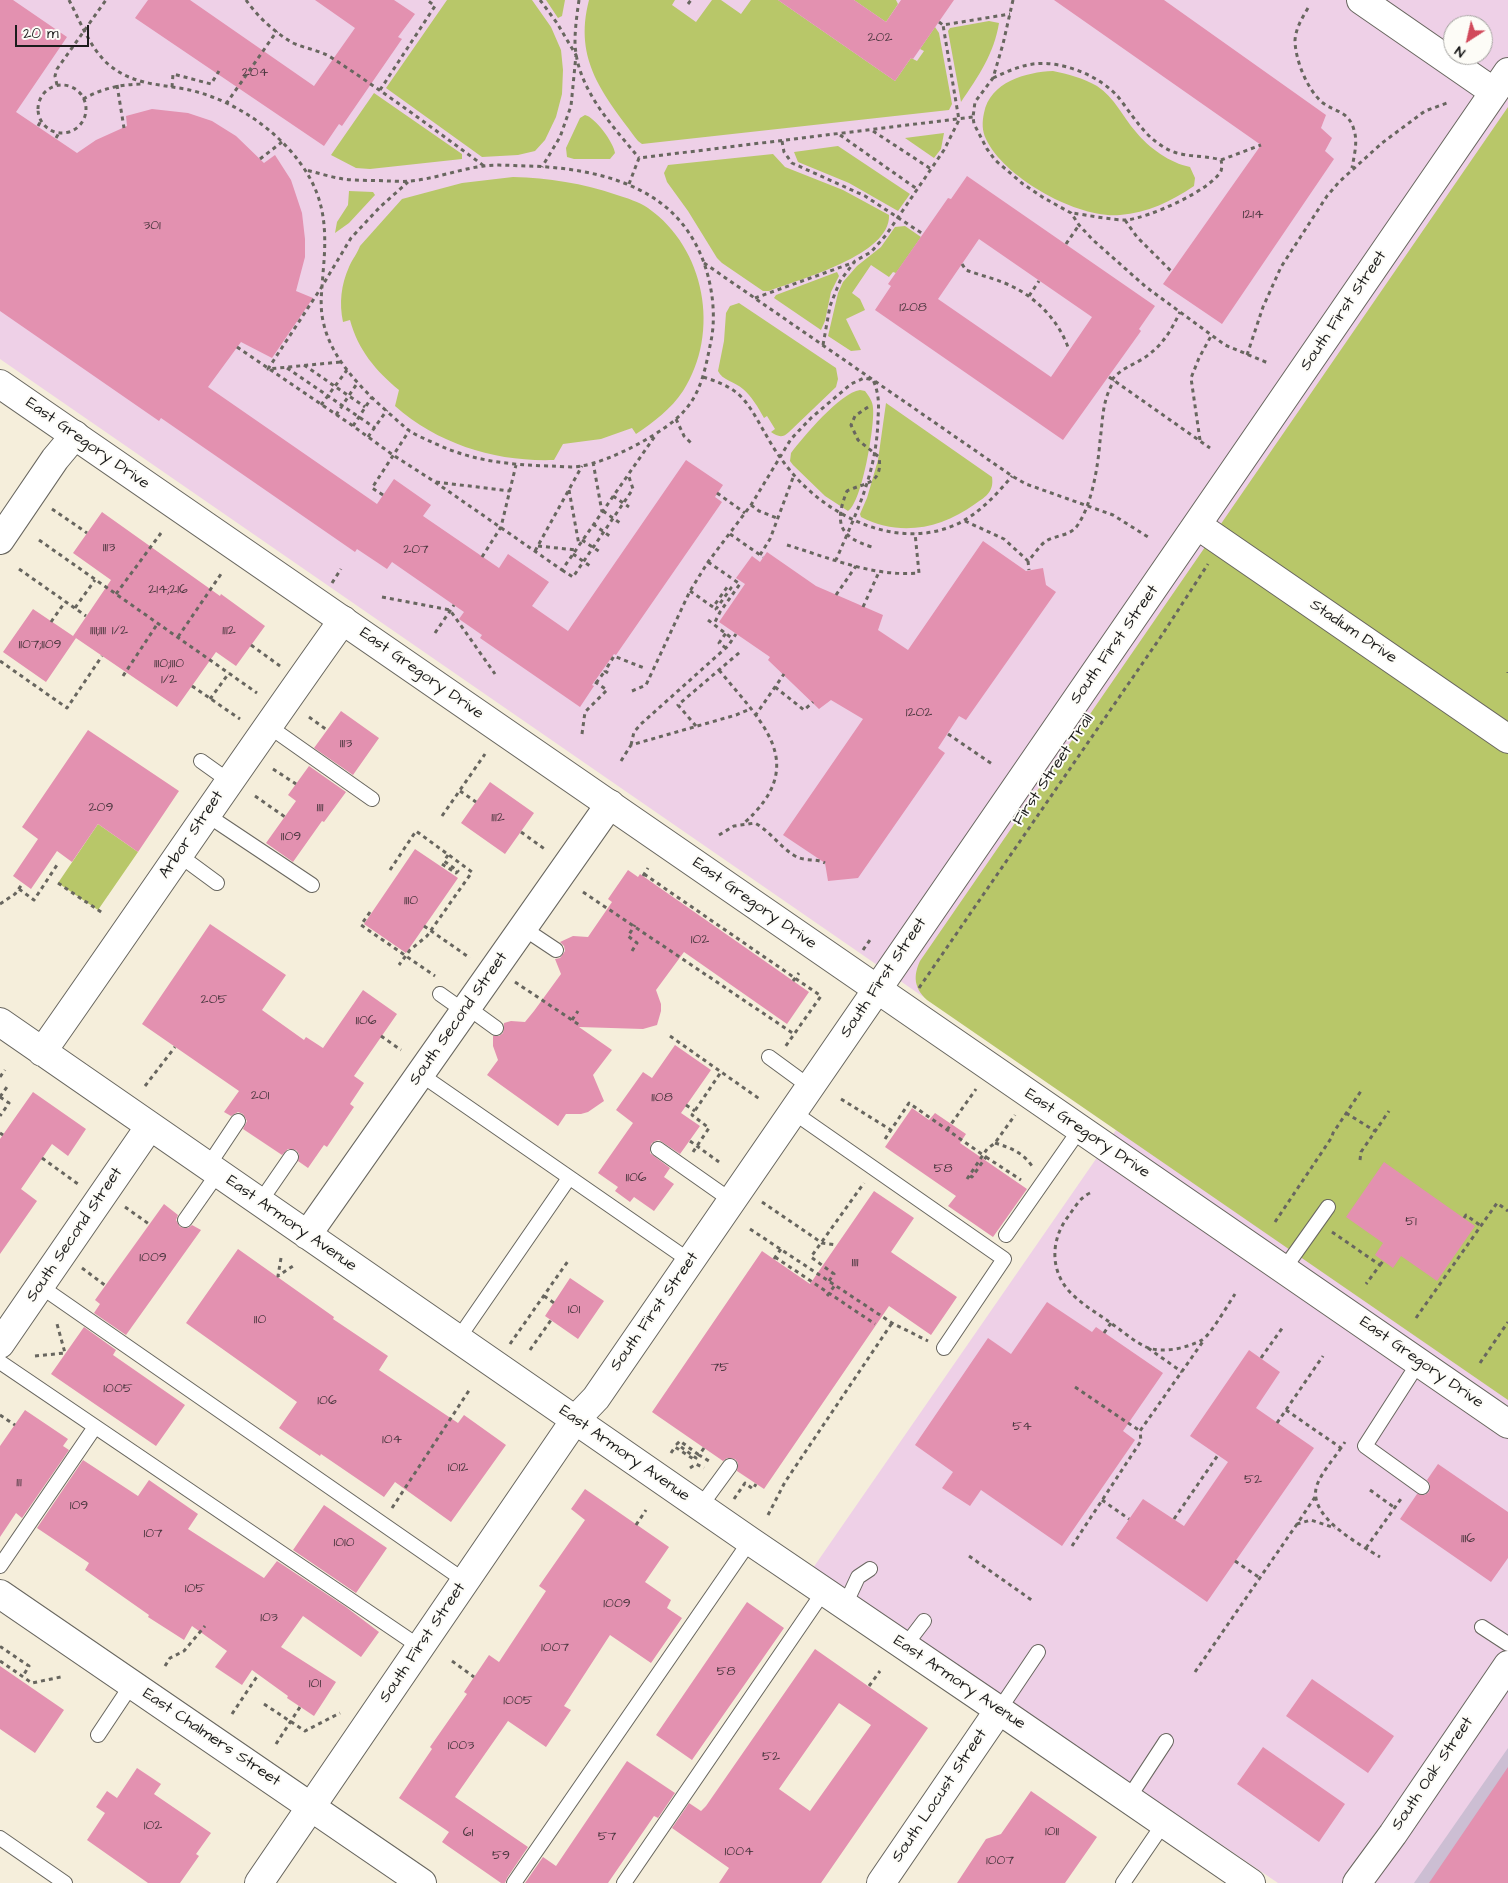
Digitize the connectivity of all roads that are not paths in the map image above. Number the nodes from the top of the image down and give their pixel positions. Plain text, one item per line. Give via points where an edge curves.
1 (1361, 0) edge
2 (1501, 82) edge
3 (0, 384) edge
4 (75, 435) junction
5 (1197, 525) junction
6 (0, 540) edge
7 (342, 620) junction
8 (267, 725) junction
9 (1508, 739) edge
10 (201, 762) dead end
11 (229, 781) junction
12 (372, 799) dead end
13 (610, 804) junction
14 (207, 815) junction
15 (179, 855) junction
16 (217, 883) dead end
17 (312, 885) dead end
18 (524, 926) junction
19 (557, 948) dead end
20 (877, 989) junction
21 (440, 994) dead end
22 (466, 1009) junction
23 (0, 1022) edge
24 (496, 1028) dead end
25 (42, 1052) junction
26 (772, 1059) road end
27 (420, 1074) junction
28 (810, 1087) junction
29 (793, 1112) junction
30 (238, 1121) dead end
31 (150, 1126) junction
32 (1080, 1129) junction
33 (658, 1149) dead end
34 (291, 1156) dead end
35 (213, 1170) junction
36 (569, 1178) junction
37 (736, 1195) junction
38 (260, 1202) junction
39 (1328, 1207) dead end
40 (186, 1220) dead end
41 (307, 1235) junction
42 (1006, 1236) dead end
43 (690, 1261) junction
44 (1284, 1268) junction
45 (40, 1286) junction
46 (458, 1339) junction
47 (0, 1344) edge
48 (944, 1348) road end
49 (0, 1362) edge
50 (1419, 1362) junction
51 (575, 1420) junction
52 (1508, 1424) edge
53 (95, 1427) junction
54 (722, 1460) road end
55 (1417, 1483) road end
56 (696, 1505) junction
57 (750, 1541) junction
58 (0, 1566) edge
59 (870, 1569) dead end
60 (465, 1581) junction
61 (0, 1594) edge
62 (835, 1598) junction
63 (924, 1621) dead end
64 (1482, 1627) dead end
65 (1508, 1644) edge
66 (905, 1646) junction
67 (420, 1647) junction
68 (1038, 1652) dead end
69 (1508, 1665) edge
70 (132, 1684) junction
71 (999, 1710) junction
72 (98, 1735) dead end
73 (1166, 1741) dead end
74 (1128, 1799) junction
75 (311, 1807) junction
76 (1164, 1823) junction
77 (0, 1838) edge
78 (65, 1883) edge
79 (259, 1883) edge
80 (422, 1883) edge
81 (514, 1883) edge
82 (624, 1883) edge
83 (881, 1883) edge
84 (1123, 1883) edge
85 (1251, 1883) edge
86 (1357, 1883) edge

1 - 2 street
2 - 5 street, South First Street
3 - 4 street, East Gregory Drive
4 - 6 street
4 - 7 street, East Gregory Drive
5 - 9 street, Stadium Drive
5 - 20 street, South First Street
7 - 8 street, Arbor Street
7 - 13 street, East Gregory Drive
8 - 11 street, Arbor Street
8 - 12 lane
10 - 11 lane
11 - 14 street, Arbor Street
13 - 18 street, South Second Street
13 - 20 street, East Gregory Drive
14 - 15 street, Arbor Street
14 - 17 lane
15 - 16 lane
15 - 25 street, Arbor Street
18 - 19 lane
18 - 22 street, South Second Street
20 - 28 street, South First Street
20 - 32 street, East Gregory Drive
21 - 22 lane
22 - 24 lane
22 - 27 street, South Second Street
23 - 25 street, East Armory Avenue
25 - 31 street, East Armory Avenue
26 - 28 lane
27 - 36 lane
27 - 41 street, South Second Street
28 - 29 street, South First Street
29 - 37 street, South First Street
29 - 48 lane via 1004,1259
30 - 35 lane
31 - 35 street, East Armory Avenue
31 - 45 street, South Second Street
32 - 42 lane
32 - 44 street, East Gregory Drive
33 - 37 lane via 682,1167
34 - 38 lane
35 - 38 street, East Armory Avenue
35 - 40 lane
36 - 43 lane
36 - 46 lane
37 - 43 street, South First Street
38 - 41 street, East Armory Avenue
39 - 44 lane
41 - 46 street, East Armory Avenue
43 - 51 street, South First Street via 596,1398
44 - 50 street, East Gregory Drive
45 - 47 street, South Second Street
45 - 60 lane
46 - 51 street, East Armory Avenue
49 - 53 lane
50 - 52 street, East Gregory Drive
50 - 55 lane via 1365,1446
51 - 56 street, East Armory Avenue
51 - 60 street, South First Street
53 - 58 lane
53 - 67 lane
54 - 56 lane
56 - 57 street, East Armory Avenue
57 - 62 street, East Armory Avenue
57 - 81 lane
59 - 62 lane
60 - 67 street, South First Street
61 - 70 street, East Chalmers Street
62 - 66 street, East Armory Avenue
62 - 82 lane
63 - 66 lane
64 - 65 lane
66 - 71 street, East Armory Avenue
67 - 75 street, South First Street
68 - 71 lane
69 - 86 street, South Oak Street
70 - 72 lane
70 - 75 street, East Chalmers Street
71 - 74 street, East Armory Avenue
71 - 83 street, South Locust Street
73 - 74 lane
74 - 76 street, East Armory Avenue
75 - 79 street, South First Street
75 - 80 street, East Chalmers Street
76 - 84 lane
76 - 85 street, East Armory Avenue
77 - 78 lane

